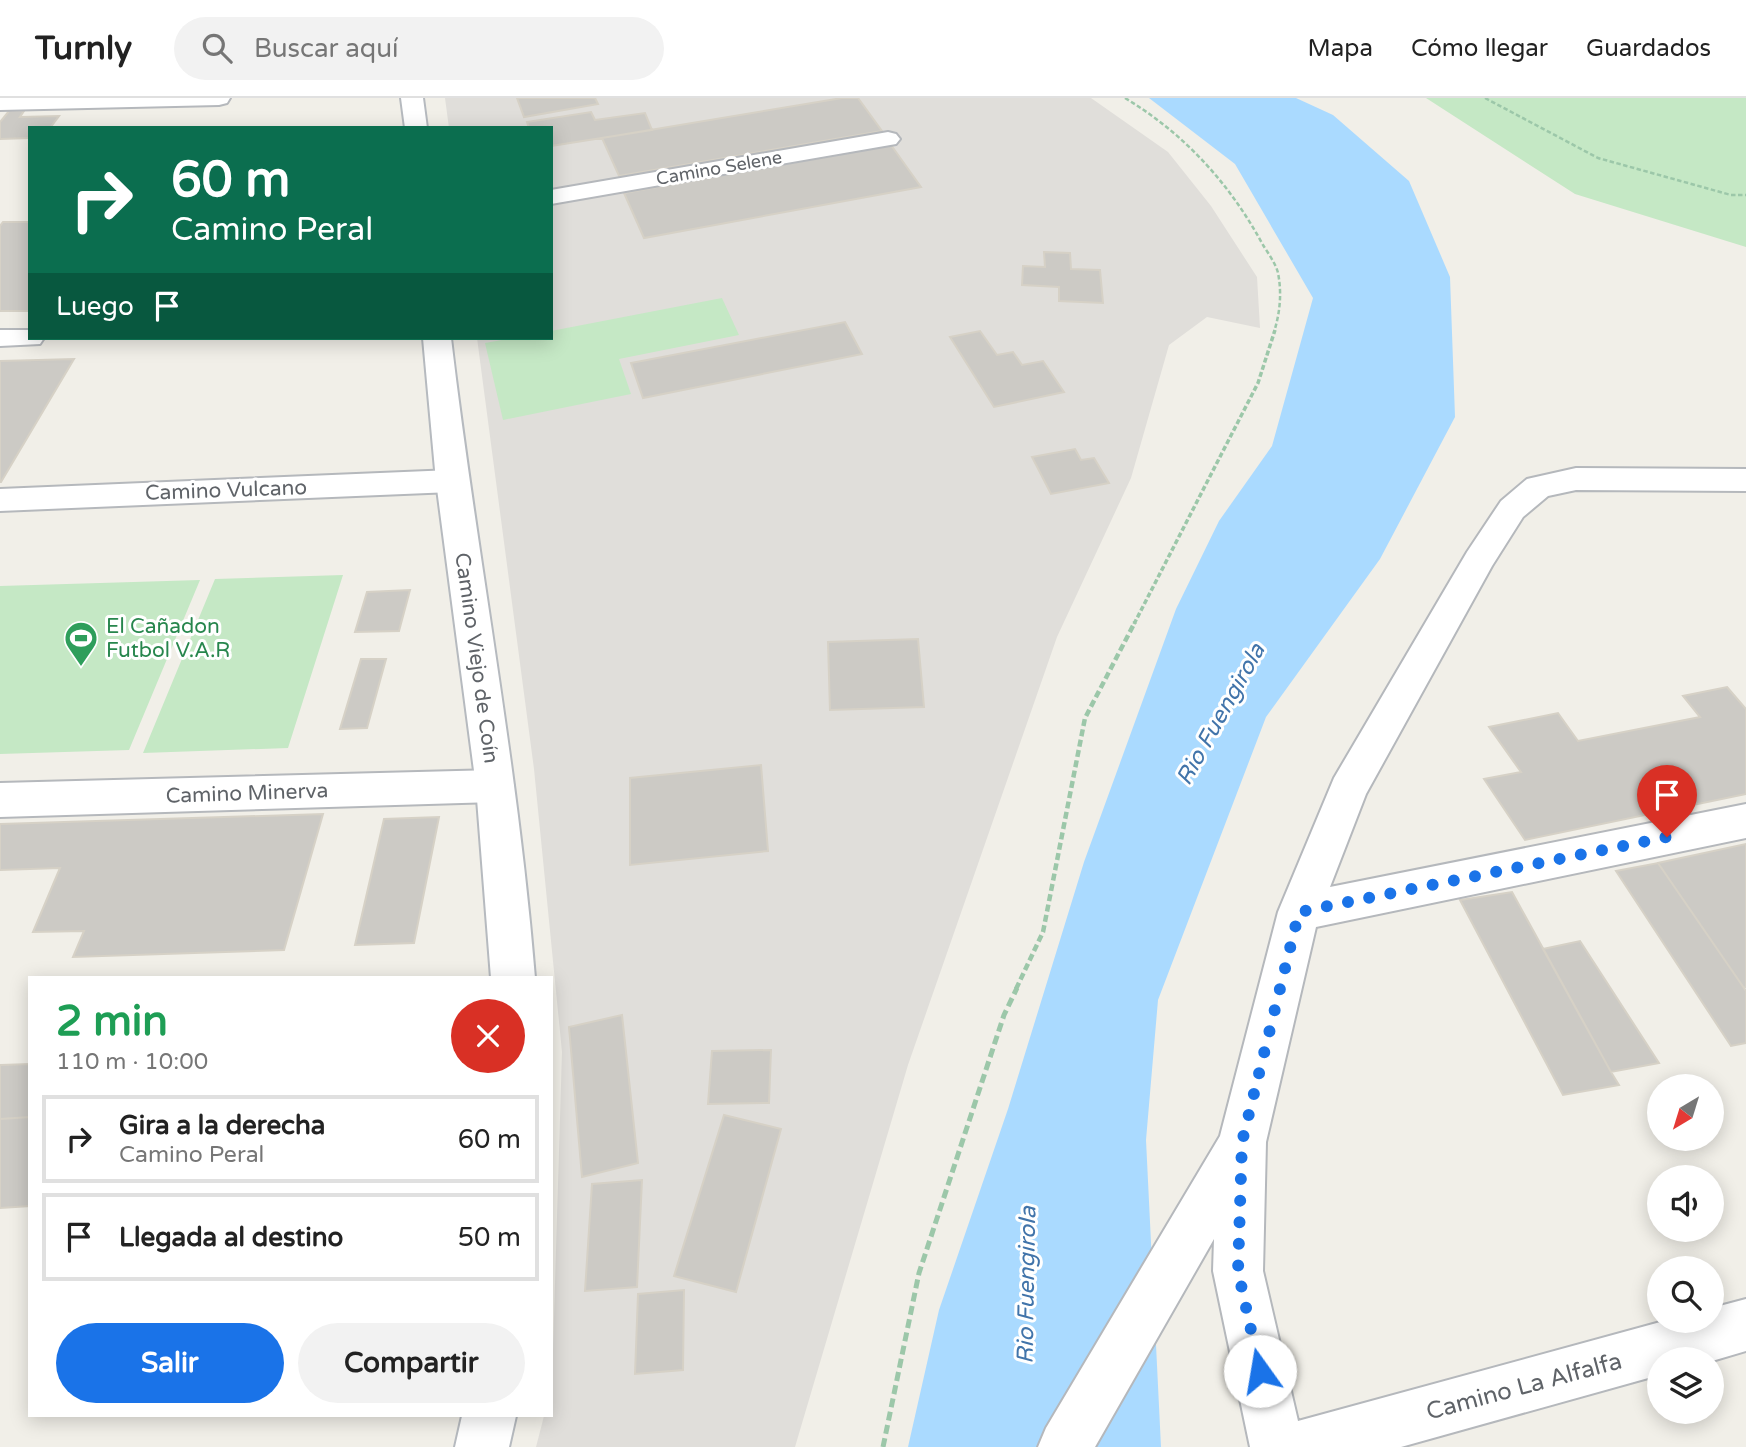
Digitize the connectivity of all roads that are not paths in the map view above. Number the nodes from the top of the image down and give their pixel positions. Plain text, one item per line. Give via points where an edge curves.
1 (219, 98) edge
2 (412, 98) edge
3 (0, 103) edge
4 (415, 126) edge
5 (888, 139) dead end
6 (553, 197) edge
7 (0, 338) edge
8 (28, 338) edge
9 (437, 340) edge
10 (1746, 480) edge
11 (452, 481) junction
12 (0, 500) edge
13 (495, 786) junction
14 (0, 800) edge
15 (1746, 821) edge
16 (1299, 912) junction
17 (513, 976) edge
18 (1242, 1142) junction
19 (1746, 1325) edge
20 (489, 1417) edge
21 (482, 1447) edge
22 (1065, 1447) edge
23 (1277, 1447) edge
24 (1302, 1447) edge

1 - 3 street
2 - 4 street
5 - 6 street, Camino Selene
7 - 8 street
9 - 11 street, Camino Viejo de Coín
10 - 16 street via 1576,480 1538,487 1512,509 1348,790
11 - 12 street, Camino Vulcano
11 - 13 street, Camino Viejo de Coín
13 - 14 street, Camino Minerva
13 - 17 street, Camino Viejo de Coín
15 - 16 street
16 - 18 street
18 - 22 street
18 - 23 street via 1238,1271
19 - 24 street, Camino La Alfalfa
20 - 21 street

